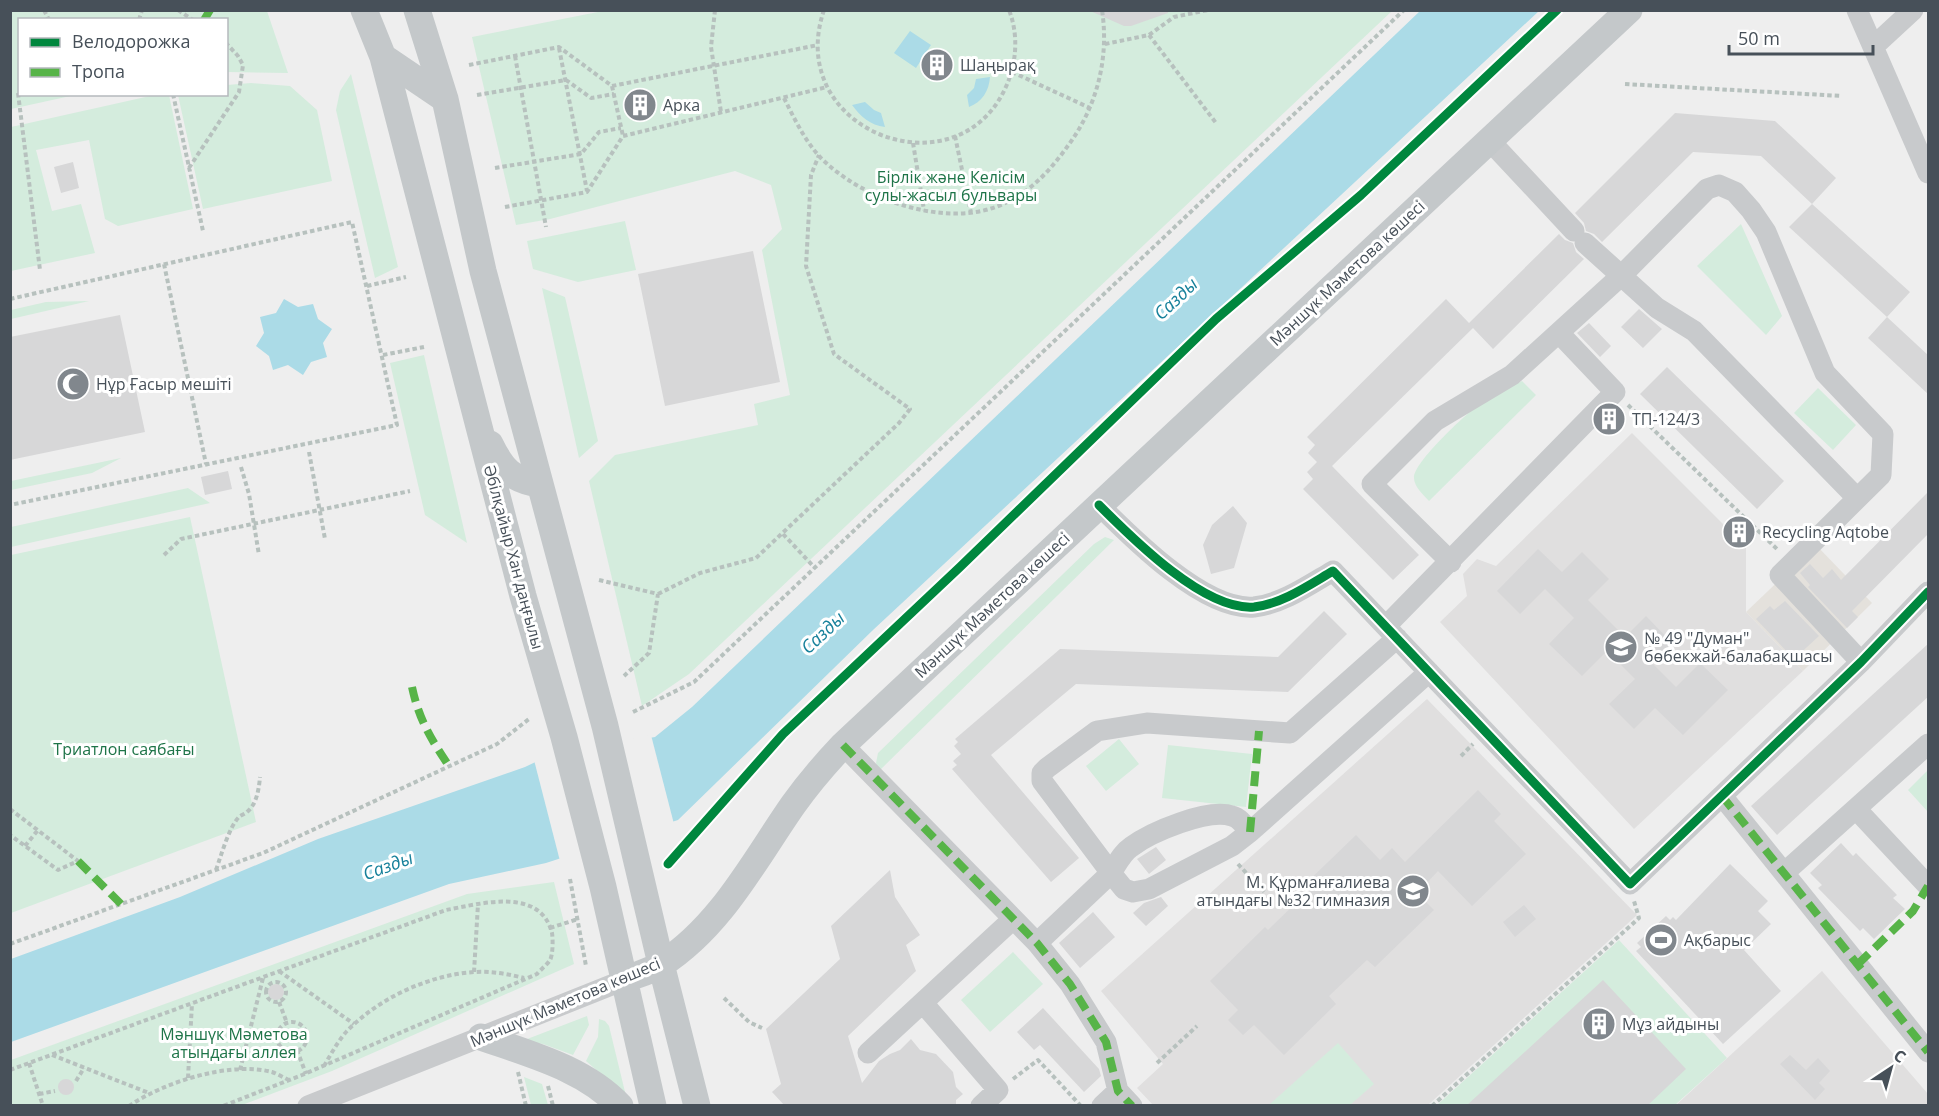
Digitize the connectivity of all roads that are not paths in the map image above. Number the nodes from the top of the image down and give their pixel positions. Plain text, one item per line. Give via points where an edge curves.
1 (364, 10) edge
2 (417, 10) edge
3 (1629, 10) edge
4 (1857, 10) edge
5 (1913, 10) edge
6 (1874, 46) junction
7 (383, 57) junction
8 (445, 99) junction
9 (1489, 140) junction
10 (1929, 172) edge
11 (1622, 275) junction
12 (1559, 333) junction
13 (474, 411) junction
14 (539, 484) junction
15 (1857, 498) junction
16 (1099, 505) junction
17 (1451, 562) junction
18 (1929, 592) edge
19 (1391, 632) junction
20 (1861, 662) junction
21 (1429, 672) junction
22 (1929, 744) edge
23 (843, 745) junction
24 (1722, 796) junction
25 (1857, 810) junction
26 (1250, 832) junction
27 (1111, 873) junction
28 (1784, 873) junction
29 (1928, 886) edge
30 (1013, 919) junction
31 (1037, 943) junction
32 (661, 964) junction
33 (624, 980) junction
34 (923, 1003) junction
35 (481, 1038) junction
36 (1929, 1052) edge
37 (868, 1053) dead end
38 (1125, 1098) edge
39 (308, 1106) edge
40 (620, 1106) edge
41 (653, 1106) edge
42 (698, 1106) edge
43 (981, 1106) edge
44 (1102, 1106) edge

1 - 7 main road, Әбілқайыр Хан даңғылы
2 - 8 main road
3 - 9 main road, Мәншүк Мәметова көшесі
4 - 6 street
5 - 6 street
6 - 10 street
7 - 8 main road
7 - 13 main road, Әбілқайыр Хан даңғылы
8 - 14 main road via 475,242
9 - 11 street via 1580,237
9 - 16 main road, Мәншүк Мәметова көшесі
11 - 12 street
11 - 15 street via 1657,308 1694,332
11 - 15 street via 1707,189 1719,185 1735,192 1766,232 1825,373 1883,434 1881,475
12 - 17 street via 1615,392
12 - 17 street via 1512,375 1435,421 1372,484
13 - 14 main road via 498,459 510,473 522,481
13 - 33 main road, Әбілқайыр Хан даңғылы via 564,737
14 - 32 main road via 605,726
15 - 20 street via 1780,575
16 - 19 street via 1150,556 1216,599 1252,607 1294,594 1334,571
16 - 23 main road, Мәншүк Мәметова көшесі
17 - 19 street
18 - 20 street
19 - 21 street
19 - 27 street via 1290,734 1147,723 1101,730 1047,768 1042,781
20 - 24 street
21 - 24 street via 1630,884
21 - 26 street
22 - 25 street
23 - 30 street
23 - 32 main road, Мәншүк Мәметова көшесі via 816,774 744,882 700,933
24 - 28 street
25 - 28 street
25 - 29 street
26 - 27 street via 1225,850 1141,891 1124,890
26 - 27 street via 1232,816 1212,815 1165,827 1129,848
27 - 31 street
28 - 36 street
30 - 31 street
30 - 34 street
31 - 38 street via 1070,984 1106,1042
32 - 33 main road, Мәншүк Мәметова көшесі
32 - 42 main road
33 - 35 street, Мәншүк Мәметова көшесі
33 - 41 main road, Әбілқайыр Хан даңғылы
34 - 37 street
34 - 43 street via 998,1090
35 - 39 street, Мәншүк Мәметова көшесі
35 - 40 main road via 577,1074
38 - 44 street

